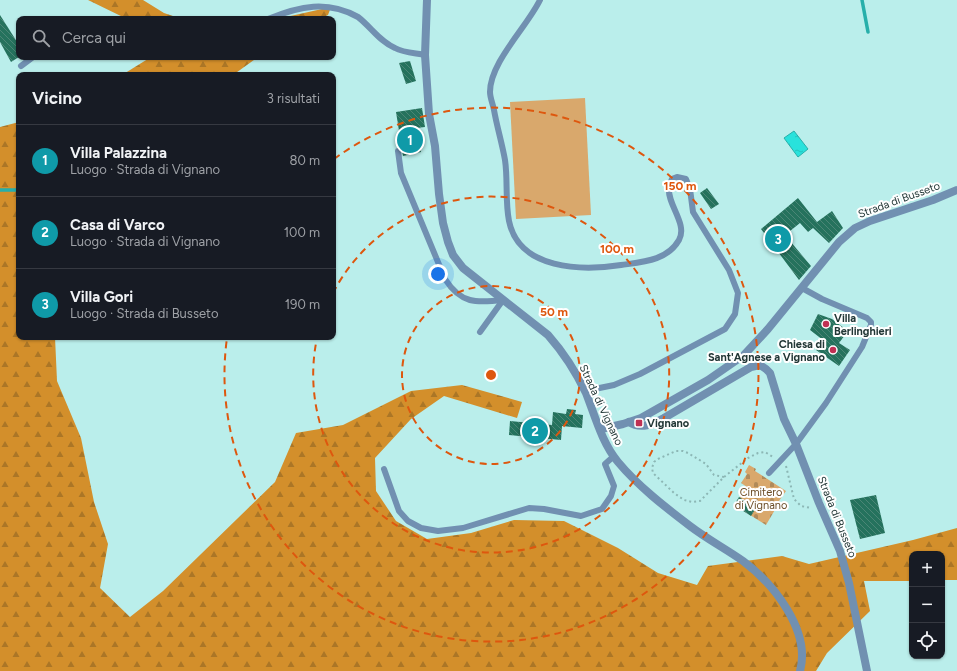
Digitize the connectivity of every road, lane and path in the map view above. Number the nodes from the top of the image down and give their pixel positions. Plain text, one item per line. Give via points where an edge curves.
1 (427, 0) edge
2 (540, 0) edge
3 (275, 16) edge
4 (425, 55) junction
5 (29, 60) edge
6 (22, 66) dead end
7 (398, 151) dead end
8 (957, 190) edge
9 (802, 288) junction
10 (503, 300) junction
11 (480, 332) dead end
12 (585, 391) junction
13 (629, 422) junction
14 (601, 429) junction
15 (796, 444) junction
16 (614, 456) junction
17 (784, 457) junction
18 (779, 463) junction
19 (384, 469) dead end
20 (769, 473) dead end
21 (724, 477) junction
22 (819, 503) junction
23 (800, 671) edge
24 (867, 671) edge

1 - 4 street, Strada di Vignano
2 - 12 lane via 509,46 492,78 490,92 505,162 509,221 516,238 531,254 549,262 574,268 601,268 662,256 672,249 680,238 681,227 669,188 672,179 686,179 690,188 693,212 729,270 738,293 735,314 725,328 640,374 614,385
3 - 4 lane via 291,9 318,3 339,5 358,17 379,38 396,49
4 - 10 street, Strada di Vignano via 429,114 443,223 448,242 462,268
5 - 6 lane
7 - 10 lane via 402,173 445,279 452,289 470,301
8 - 9 street, Strada di Busseto via 855,228
9 - 13 street, Strada di Busseto via 744,355 708,380
9 - 15 lane via 822,299 861,314 870,320 871,325 857,356
10 - 11 lane
10 - 12 street, Strada di Vignano via 552,339
12 - 14 street, Strada di Vignano
13 - 14 street, Strada di Busseto
13 - 15 street, Strada di Busseto via 639,426 657,422 747,369 760,365 770,374 784,419
14 - 16 street, Strada di Vignano
15 - 17 lane
15 - 22 street, Strada di Busseto
16 - 19 lane via 605,464 614,486 602,509 581,516 544,508 529,508 463,528 438,531 421,528 408,521 399,511
16 - 23 street, Strada di Vignano via 627,472 660,501 695,529 744,562 772,588 798,632 802,649
17 - 18 lane
17 - 22 path via 794,500 801,506 811,508
18 - 20 lane
18 - 21 path via 769,453 758,453
21 - 21 path via 714,475 706,464 683,451 676,451 658,459 652,468 653,473 674,492 684,500 692,502 700,500
22 - 24 street, Strada di Busseto via 843,560

